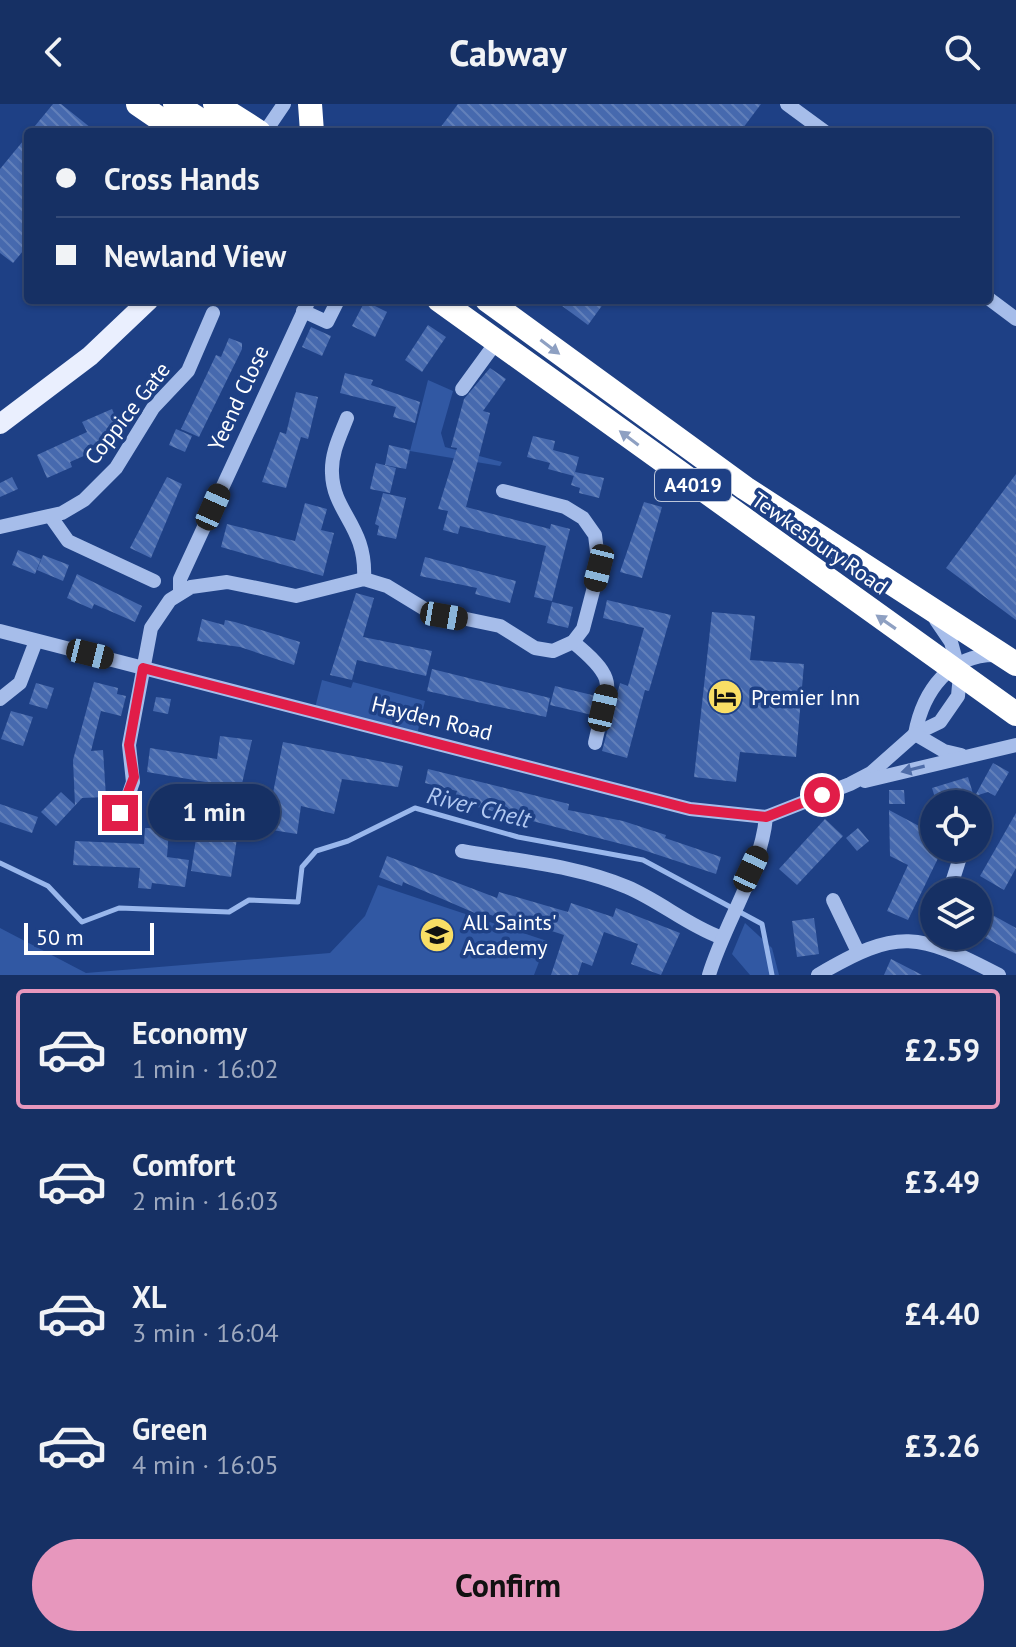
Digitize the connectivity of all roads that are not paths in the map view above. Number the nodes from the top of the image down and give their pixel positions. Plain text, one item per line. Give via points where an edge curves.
1 (175, 104) edge
2 (215, 104) edge
3 (284, 104) edge
4 (310, 104) edge
5 (787, 104) edge
6 (152, 117) edge
7 (172, 128) edge
8 (213, 128) edge
9 (253, 128) edge
10 (268, 128) edge
11 (312, 128) edge
12 (820, 128) edge
13 (992, 301) edge
14 (145, 304) edge
15 (336, 304) edge
16 (445, 304) edge
17 (492, 304) edge
18 (306, 306) edge
19 (213, 313) dead end
20 (1016, 319) edge
21 (497, 341) junction
22 (462, 389) dead end
23 (347, 418) dead end
24 (0, 424) edge
25 (503, 491) dead end
26 (51, 517) junction
27 (0, 527) edge
28 (364, 579) junction
29 (154, 581) dead end
30 (180, 593) junction
31 (912, 595) junction
32 (0, 631) edge
33 (36, 641) junction
34 (573, 642) junction
35 (1012, 659) edge
36 (143, 668) junction
37 (956, 668) junction
38 (0, 699) edge
39 (1016, 714) edge
40 (915, 734) junction
41 (595, 743) dead end
42 (1016, 745) edge
43 (967, 756) junction
44 (850, 784) junction
45 (766, 817) junction
46 (105, 826) dead end
47 (462, 851) dead end
48 (833, 900) dead end
49 (723, 931) junction
50 (920, 940) edge
51 (953, 950) edge
52 (858, 952) junction
53 (709, 975) edge
54 (818, 975) edge
55 (999, 975) edge

1 - 8 highway
2 - 9 highway
3 - 10 street
4 - 11 highway
5 - 12 street
6 - 7 highway
13 - 20 street
14 - 24 main road via 90,356
15 - 18 street, Yeend Close via 327,322
16 - 21 highway, Tewkesbury Road / A4019
17 -> 31 highway, Tewkesbury Road / A4019 via 745,488
18 - 30 street, Yeend Close via 180,579
19 - 26 street, Coppice Gate via 188,371 153,408 116,468 84,500
21 - 22 street
37 -> 21 highway, Tewkesbury Road / A4019
23 - 28 street via 332,472 337,495 364,551
25 - 34 street via 575,511 595,535 599,568 583,629
26 - 27 street, Coppice Gate
26 - 29 street via 68,541
28 - 30 street via 309,595 281,595 227,582 202,583
28 - 34 street via 387,586 428,611 500,626 535,648 553,651
30 - 36 street via 162,608 151,628
31 - 35 highway, Tewkesbury Road / A4019
31 - 37 street via 944,630
32 - 33 street, Hayden Road
33 - 36 street, Hayden Road
33 - 38 street via 20,683
34 - 41 street via 600,664 607,677
35 - 37 street via 976,656
36 - 45 street, Hayden Road via 690,809
36 - 46 street via 129,745 133,782 125,805
37 - 39 highway, Tewkesbury Road / A4019
37 - 40 street, Hayden Road via 919,711
37 - 40 street, Hayden Road via 958,696 951,709 940,722
40 - 43 street via 944,751
40 - 44 street, Hayden Road via 871,773
42 - 43 street, Hayden Road
43 -> 44 street, Hayden Road
44 - 45 street, Hayden Road
45 - 49 street via 764,842
47 - 49 street via 599,877 628,887 699,930
48 - 52 street
49 - 53 street
50 - 52 street via 894,941
51 - 55 street
52 - 54 street

